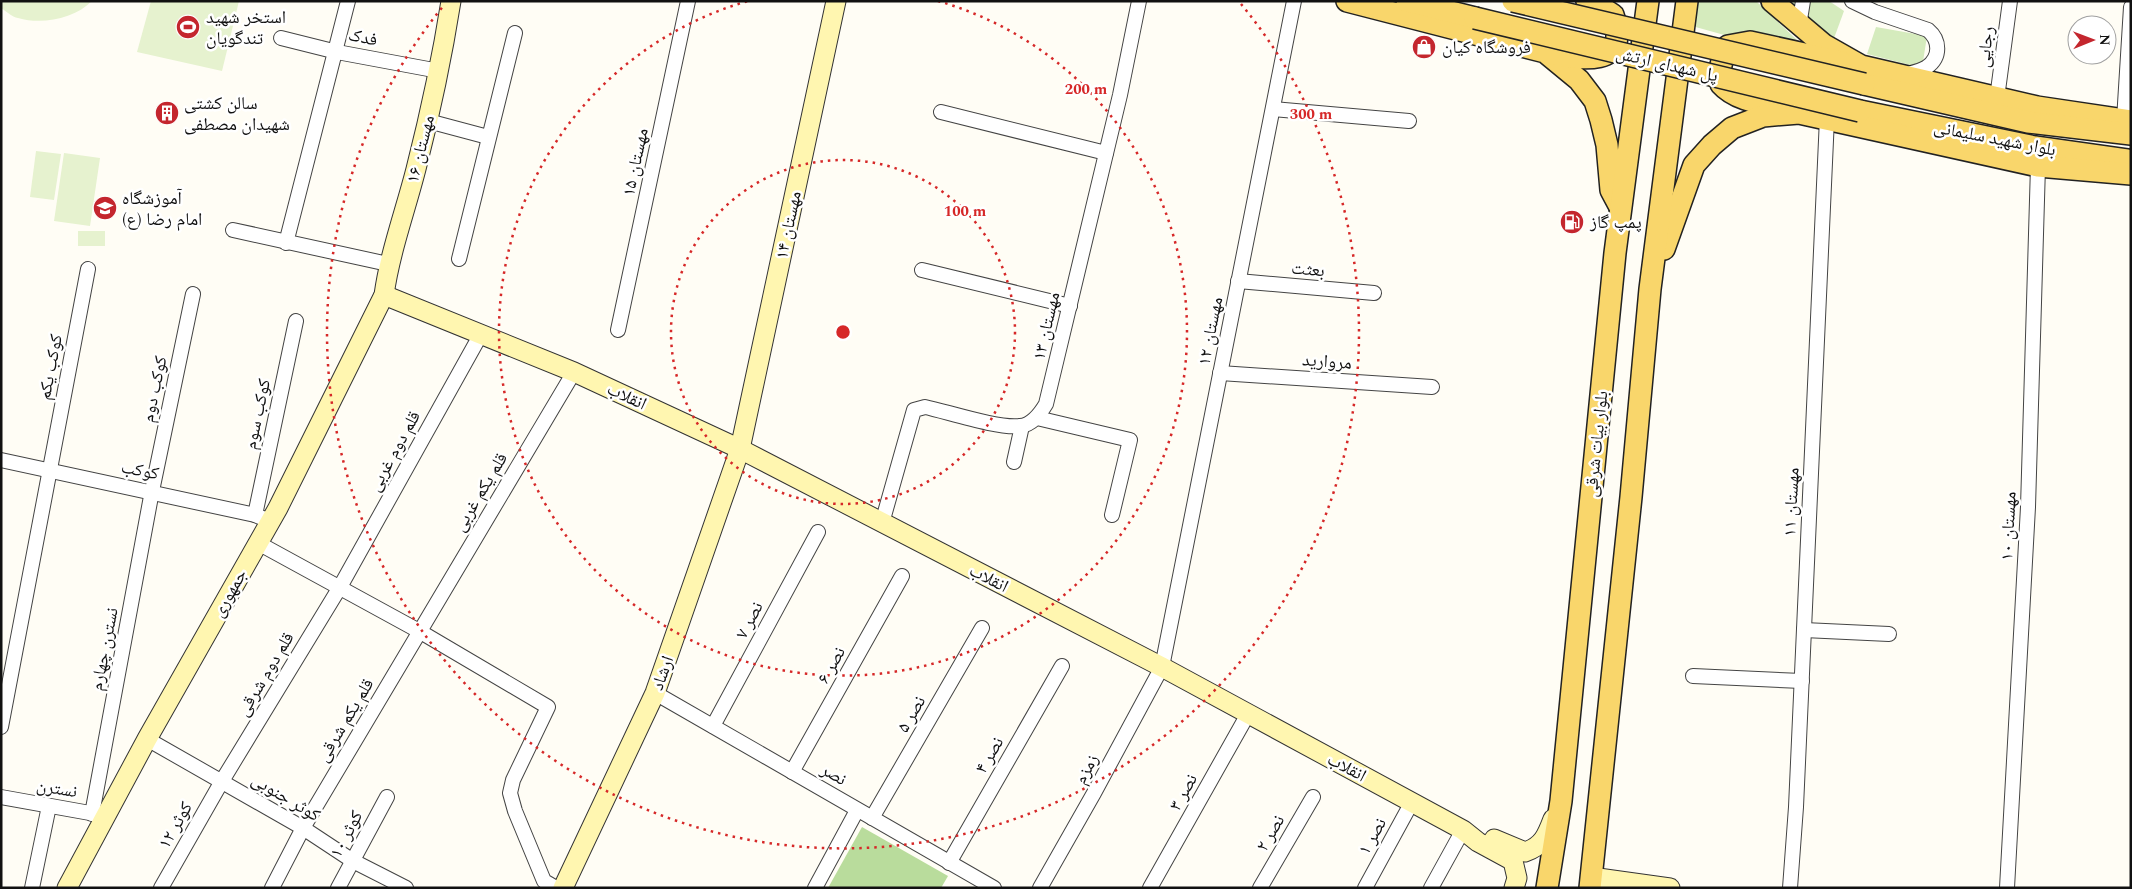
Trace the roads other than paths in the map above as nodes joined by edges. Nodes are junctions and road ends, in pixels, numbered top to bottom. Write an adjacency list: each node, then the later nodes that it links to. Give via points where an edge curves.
1 (348, 1): 21 (street)
2 (451, 1): 23 (street, مهستان ۱۶)
3 (688, 1): 54 (street, مهستان ۱۵)
4 (836, 1): 61 (street, مهستان ۱۴)
5 (1139, 1): 36 (street, مهستان ۱۳)
6 (1294, 1): 27 (street, مهستان ۱۲)
7 (1347, 1): 22 (main road)
8 (1407, 1): 28 (main road, پل شهدای ارتش, bridge)
9 (1513, 1): 24 (main road, پل شهدای ارتش, bridge)
10 (1587, 1): 22 (main road, via 1613,15 1615,43 1609,52 1588,59)
11 (1648, 1): 40 (main road, بلوار بیات شرقی)
12 (1687, 1): 48 (main road)
13 (1772, 1): 18 (main road)
14 (1803, 1): 18 (street)
15 (1852, 1): 25 (street, via 1928,30 1935,36 1937,50 1932,63)
16 (2010, 1): 26 (street, رجایی)
17 (2131, 7): 34 (street)
18 (1799, 26): 24 (main road)
19 (515, 32): 35 (street)
20 (280, 38): 21 (street, فدک)
21 (336, 52): 23 (street, فدک); 42 (street)
22 (1545, 52): 40 (main road, via 1579,80 1595,102 1607,145 1611,190)
23 (439, 71): 32 (street, مهستان ۱۶)
24 (1863, 75): 25 (main road); 30 (main road, via 1750,42 1728,46 1719,71 1725,89 1741,97); 34 (main road, بلوار شهید سلیمانی, via 2028,122)
25 (1900, 76): 26 (main road)
26 (1997, 98): 34 (main road)
27 (1273, 108): 33 (street); 47 (street, مهستان ۱۲)
28 (1860, 111): 37 (main road, بلوار شهید سلیمانی, via 2035,147)
29 (941, 112): 36 (street)
30 (1799, 113): 31 (main road); 48 (main road, via 1763,116 1732,128 1694,165)
31 (1826, 118): 38 (main road); 74 (street, مهستان ۱۱)
32 (428, 121): 35 (street); 44 (street, مهستان ۱۶)
33 (1409, 121)
34 (2129, 125)
35 (488, 138): 43 (street)
36 (1106, 152): 52 (street, مهستان ۱۳)
37 (2131, 161)
38 (2038, 166): 39 (main road); 121 (street, مهستان ۱۰, via 2028,507)
39 (2131, 174)
40 (1620, 208): 91 (main road, بلوار بیات شرقی)
41 (233, 230): 42 (street)
42 (286, 243): 44 (street)
43 (459, 260)
44 (388, 264): 51 (street, مهستان ۱۶)
45 (88, 269): 64 (street, کوکب یکم)
46 (922, 270): 52 (street)
47 (1238, 281): 49 (street, بعثت); 57 (street, مهستان ۱۲)
48 (1650, 289): 101 (main road)
49 (1374, 293)
50 (193, 294): 65 (street, کوکب دوم)
51 (384, 295): 55 (street, انقلاب); 67 (street, جمهوری)
52 (1070, 306): 59 (street, مهستان ۱۳, via 1046,404)
53 (296, 321): 67 (street, کوکب سوم)
54 (618, 330)
55 (481, 334): 56 (street, انقلاب); 72 (street, قلم دوم غربی)
56 (574, 372): 61 (street, انقلاب); 75 (street, قلم یکم غربی)
57 (1220, 373): 58 (street, مروارید); 78 (street, مهستان ۱۲)
58 (1432, 388)
59 (1037, 418): 60 (street); 66 (street, via 1130,440)
60 (1022, 426): 63 (street); 68 (street, via 1001,425 925,407 914,410)
61 (740, 449): 68 (street, انقلاب); 81 (street, ارشاد)
62 (1, 460): 64 (street, کوکب)
63 (1014, 462)
64 (50, 472): 65 (street, کوکب); 84 (street, کوکب یکم)
65 (152, 491): 67 (street, کوکب); 95 (street, نسترن چهارم)
66 (1112, 516)
67 (263, 518): 70 (street, جمهوری)
68 (882, 523): 78 (street, انقلاب)
69 (818, 532): 83 (street, نصر ۷)
70 (258, 543): 72 (street); 85 (street, جمهوری)
71 (902, 576): 86 (street, نصر ۶)
72 (340, 587): 75 (street); 87 (street, قلم دوم شرقی)
73 (982, 628): 96 (street, نصر ۵)
74 (1804, 630): 76 (street); 80 (street, مهستان ۱۱)
75 (419, 631): 97 (street, قلم یکم شرقی); 108 (street, via 548,707 513,780 510,793 544,881)
76 (1889, 634)
77 (1062, 666): 100 (street, نصر ۴)
78 (1162, 667): 82 (street, انقلاب); 112 (street, زمزم)
79 (1693, 676): 80 (street)
80 (1802, 681): 120 (street, مهستان ۱۱)
81 (655, 693): 83 (street, نصر); 109 (street, ارشاد)
82 (1248, 714): 92 (street, انقلاب); 113 (street, نصر ۳)
83 (713, 726): 86 (street, نصر)
84 (1, 727)
85 (147, 740): 87 (street, کوثر جنوبی); 95 (street, جمهوری)
86 (792, 772): 96 (street, نصر)
87 (222, 781): 97 (street, کوثر جنوبی); 104 (street, کوثر ۱۲)
88 (1313, 796): 114 (street, نصر ۲)
89 (1, 797): 93 (street, نسترن)
90 (387, 797): 99 (street, کوثر ۱۰)
91 (1561, 801): 98 (street, انقلاب, via 1544,840 1535,849 1525,852 1471,828); 118 (main road, بلوار بیات شرقی)
92 (1412, 802): 98 (street, انقلاب); 115 (street, نصر ۱)
93 (49, 806): 95 (street, نسترن); 102 (street)
94 (856, 814): 110 (street)
95 (99, 815): 103 (street, جمهوری)
96 (872, 818): 100 (street, نصر)
97 (302, 828): 99 (street, کوثر جنوبی); 105 (street, قلم یکم شرقی)
98 (1463, 830): 116 (street); 117 (street, via 1513,861 1517,878)
99 (353, 861): 106 (street, کوثر ۱۰); 107 (street, کوثر جنوبی)
100 (949, 863): 111 (street, نصر)
101 (1590, 883): 119 (street)
102 (32, 888)
103 (67, 888)
104 (161, 888)
105 (272, 888)
106 (338, 888)
107 (406, 888)
108 (556, 888)
109 (563, 888)
110 (815, 888)
111 (994, 888)
112 (1040, 888)
113 (1150, 888)
114 (1260, 888)
115 (1365, 888)
116 (1431, 888)
117 (1514, 888)
118 (1547, 888)
119 (1670, 888)
120 (1790, 888)
121 (2007, 888)

